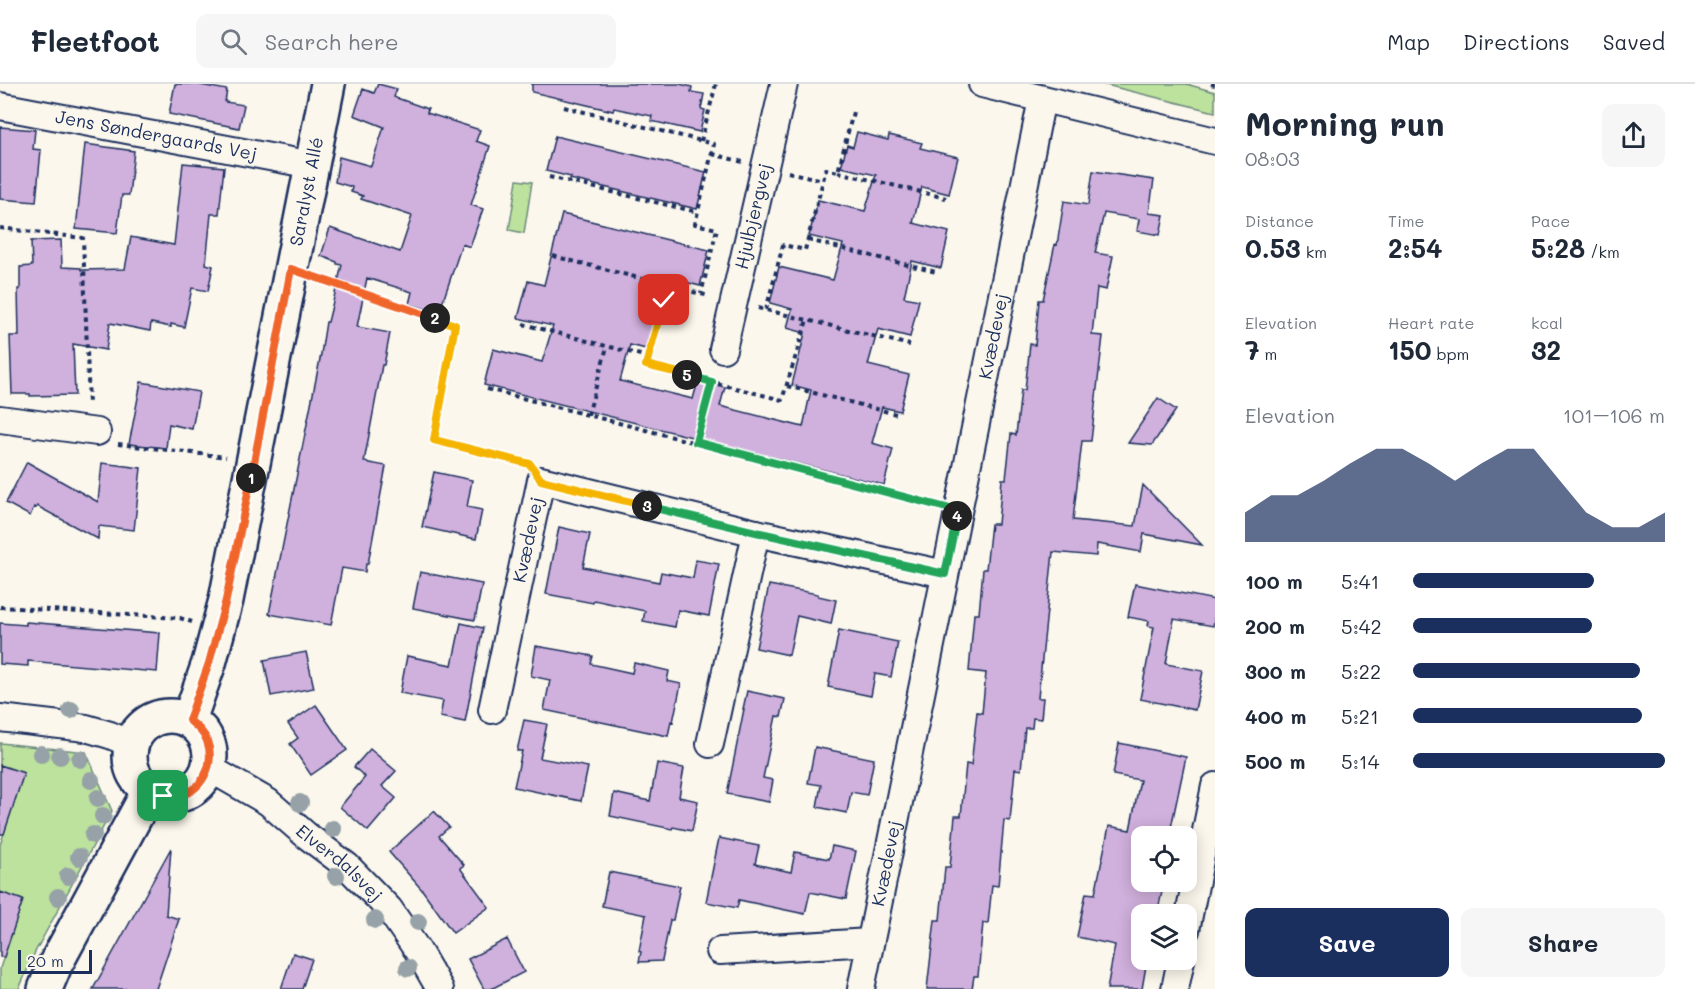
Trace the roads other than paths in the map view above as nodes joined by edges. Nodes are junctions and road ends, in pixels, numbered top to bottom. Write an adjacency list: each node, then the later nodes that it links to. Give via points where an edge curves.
1 (328, 84): 7 (street, Saralyst Allé)
2 (784, 84): 8 (street, Hjulbjergvej)
3 (982, 84): 4 (street)
4 (1042, 99): 6 (street); 12 (street, Kvædevej)
5 (0, 106): 7 (street, Jens Søndergaards Vej)
6 (1215, 141)
7 (312, 165): 15 (street, Saralyst Allé, via 226,600)
8 (723, 349)
9 (0, 419): 10 (street)
10 (93, 431)
11 (756, 532): 12 (street, Kvædevej); 13 (street, Kvædevej, via 541,480); 17 (street)
12 (945, 574): 22 (street, Kvædevej)
13 (492, 710)
14 (0, 718): 16 (street, via 86,728)
15 (189, 720): 16 (street, via 175,716 148,722); 18 (street, via 207,740)
16 (131, 744): 20 (street, via 130,766 140,785)
17 (710, 744)
18 (209, 768): 20 (street, via 191,791 178,796); 26 (street, Elverdalsvej, via 267,802 347,866 389,909)
19 (1215, 787): 21 (street)
20 (149, 792): 25 (street)
21 (1191, 904)
22 (870, 942): 23 (street); 27 (street, Kvædevej)
23 (720, 951)
24 (1179, 970): 28 (street)
25 (45, 989)
26 (440, 989)
27 (861, 989)
28 (1175, 989)

